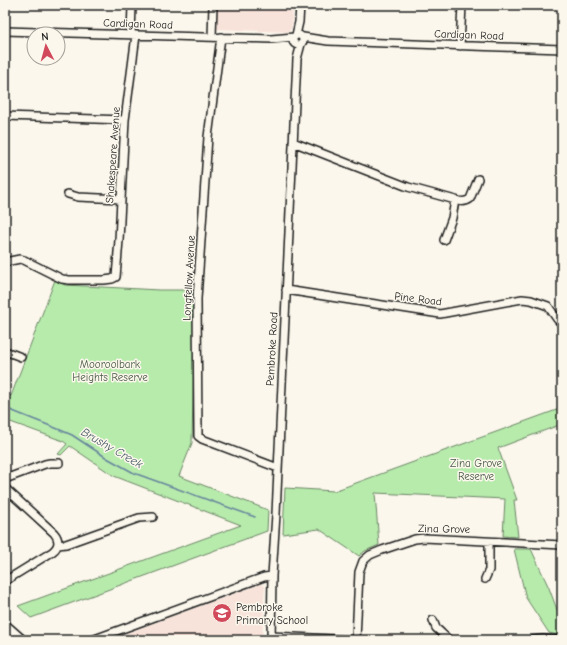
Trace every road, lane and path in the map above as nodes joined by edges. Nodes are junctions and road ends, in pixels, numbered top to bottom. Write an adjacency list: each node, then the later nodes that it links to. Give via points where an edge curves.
1 (132, 5): 6 (street, Shakespeare Avenue)
2 (213, 5): 7 (street)
3 (300, 5): 9 (street, Pembroke Road)
4 (462, 5): 10 (street)
5 (5, 31): 6 (street, Cardigan Road)
6 (134, 35): 7 (street, Cardigan Road); 13 (street, Shakespeare Avenue)
7 (212, 37): 8 (street, Cardigan Road)
8 (221, 37): 9 (street, Cardigan Road); 26 (street, Longfellow Avenue, via 208,137 198,299 198,436 202,440)
9 (298, 40): 10 (street, Cardigan Road); 14 (street, Pembroke Road)
10 (460, 46): 11 (street, Cardigan Road)
11 (562, 49)
12 (5, 116): 13 (street)
13 (126, 120): 17 (street, Shakespeare Avenue)
14 (294, 142): 18 (street, via 408,187); 21 (street, Pembroke Road)
15 (478, 180): 18 (street, via 470,199 464,202)
16 (68, 194): 17 (street, via 78,197)
17 (121, 199): 20 (street, Shakespeare Avenue, via 116,277 104,280 69,280 24,260)
18 (455, 200): 19 (street)
19 (444, 240)
20 (5, 262)
21 (286, 290): 22 (street, Pine Road, via 440,314 522,299 531,300 548,306); 26 (street, Pembroke Road)
22 (562, 324)
23 (5, 351): 24 (street)
24 (21, 357)
25 (59, 463): 27 (street, via 50,462)
26 (278, 468): 33 (street, Pembroke Road)
27 (5, 479)
28 (5, 488): 31 (street, via 54,533)
29 (153, 517): 31 (street, via 139,518)
30 (489, 542): 32 (street, Zina Grove); 34 (street, via 489,570); 41 (street, Zina Grove, via 424,538 370,555 361,565 359,572)
31 (58, 545): 35 (street, via 52,552)
32 (562, 545)
33 (272, 576): 38 (street, Pembroke Road); 40 (street)
34 (485, 579)
35 (5, 581)
36 (432, 620): 42 (street, via 436,628)
37 (6, 629): 39 (main road)
38 (271, 638): 41 (street)
39 (22, 640)
40 (92, 640)
41 (356, 640)
42 (450, 640)
43 (532, 640): 44 (street)
44 (557, 640)

